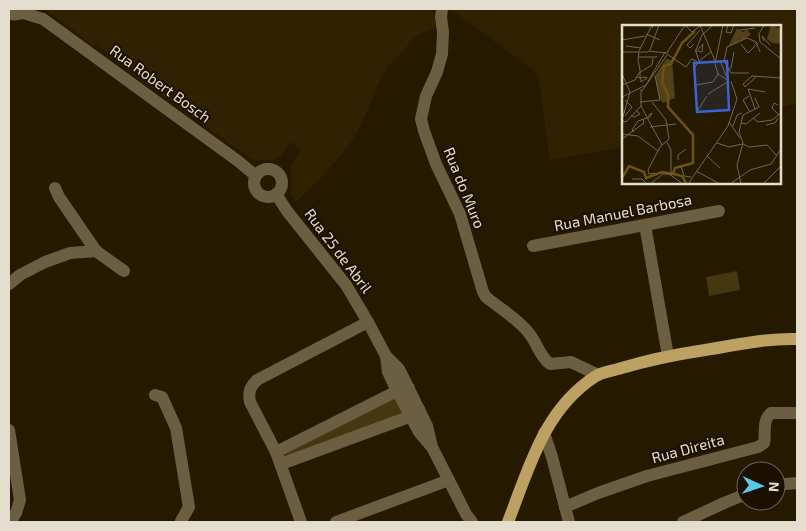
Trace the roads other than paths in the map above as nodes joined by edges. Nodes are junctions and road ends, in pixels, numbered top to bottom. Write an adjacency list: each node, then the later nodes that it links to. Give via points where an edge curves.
1 (442, 9): 17 (street, Rua do Muro, via 442,54 421,119 436,164 460,214 483,292 526,329 550,364 571,362)
2 (25, 11): 3 (street, Rua Robert Bosch, via 16,15); 4 (street, Rua Robert Bosch)
3 (9, 13)
4 (40, 14): 5 (street, Rua Robert Bosch)
5 (256, 176): 7 (street, Rua Robert Bosch, via 254,184 258,192 265,196); 7 (street, via 265,169 276,172 281,182)
6 (55, 188): 11 (street)
7 (276, 194): 14 (street, Rua 25 de Abril, via 346,285)
8 (719, 212): 9 (street, Rua Manuel Barbosa)
9 (644, 224): 10 (street, Rua Manuel Barbosa); 16 (street)
10 (533, 246)
11 (96, 251): 12 (street); 13 (street, via 70,253 45,262)
12 (124, 271)
13 (9, 284)
14 (368, 322): 18 (street, Rua 25 de Abril, via 386,356 388,372); 24 (street, via 251,385 250,402)
15 (797, 338): 16 (main road, via 771,339)
16 (668, 356): 17 (main road)
17 (598, 375): 23 (main road, via 563,405)
18 (403, 390): 20 (street, Rua 25 de Abril); 24 (street)
19 (155, 395): 31 (street, via 162,397 176,428 188,507)
20 (414, 412): 25 (street); 26 (street, Rua 25 de Abril, via 419,432 432,447)
21 (797, 413): 28 (street, Rua Direita, via 771,413 767,416 764,443 758,447 647,476)
22 (9, 430): 30 (street, via 20,500)
23 (544, 433): 28 (street); 34 (main road)
24 (276, 452): 25 (street)
25 (281, 464): 32 (street)
26 (449, 480): 29 (street, Rua 25 de Abril); 33 (street)
27 (736, 498): 36 (street)
28 (564, 507): 35 (street)
29 (468, 519)
30 (10, 522)
31 (179, 522)
32 (301, 522)
33 (336, 522)
34 (504, 522)
35 (569, 522)
36 (683, 522)

